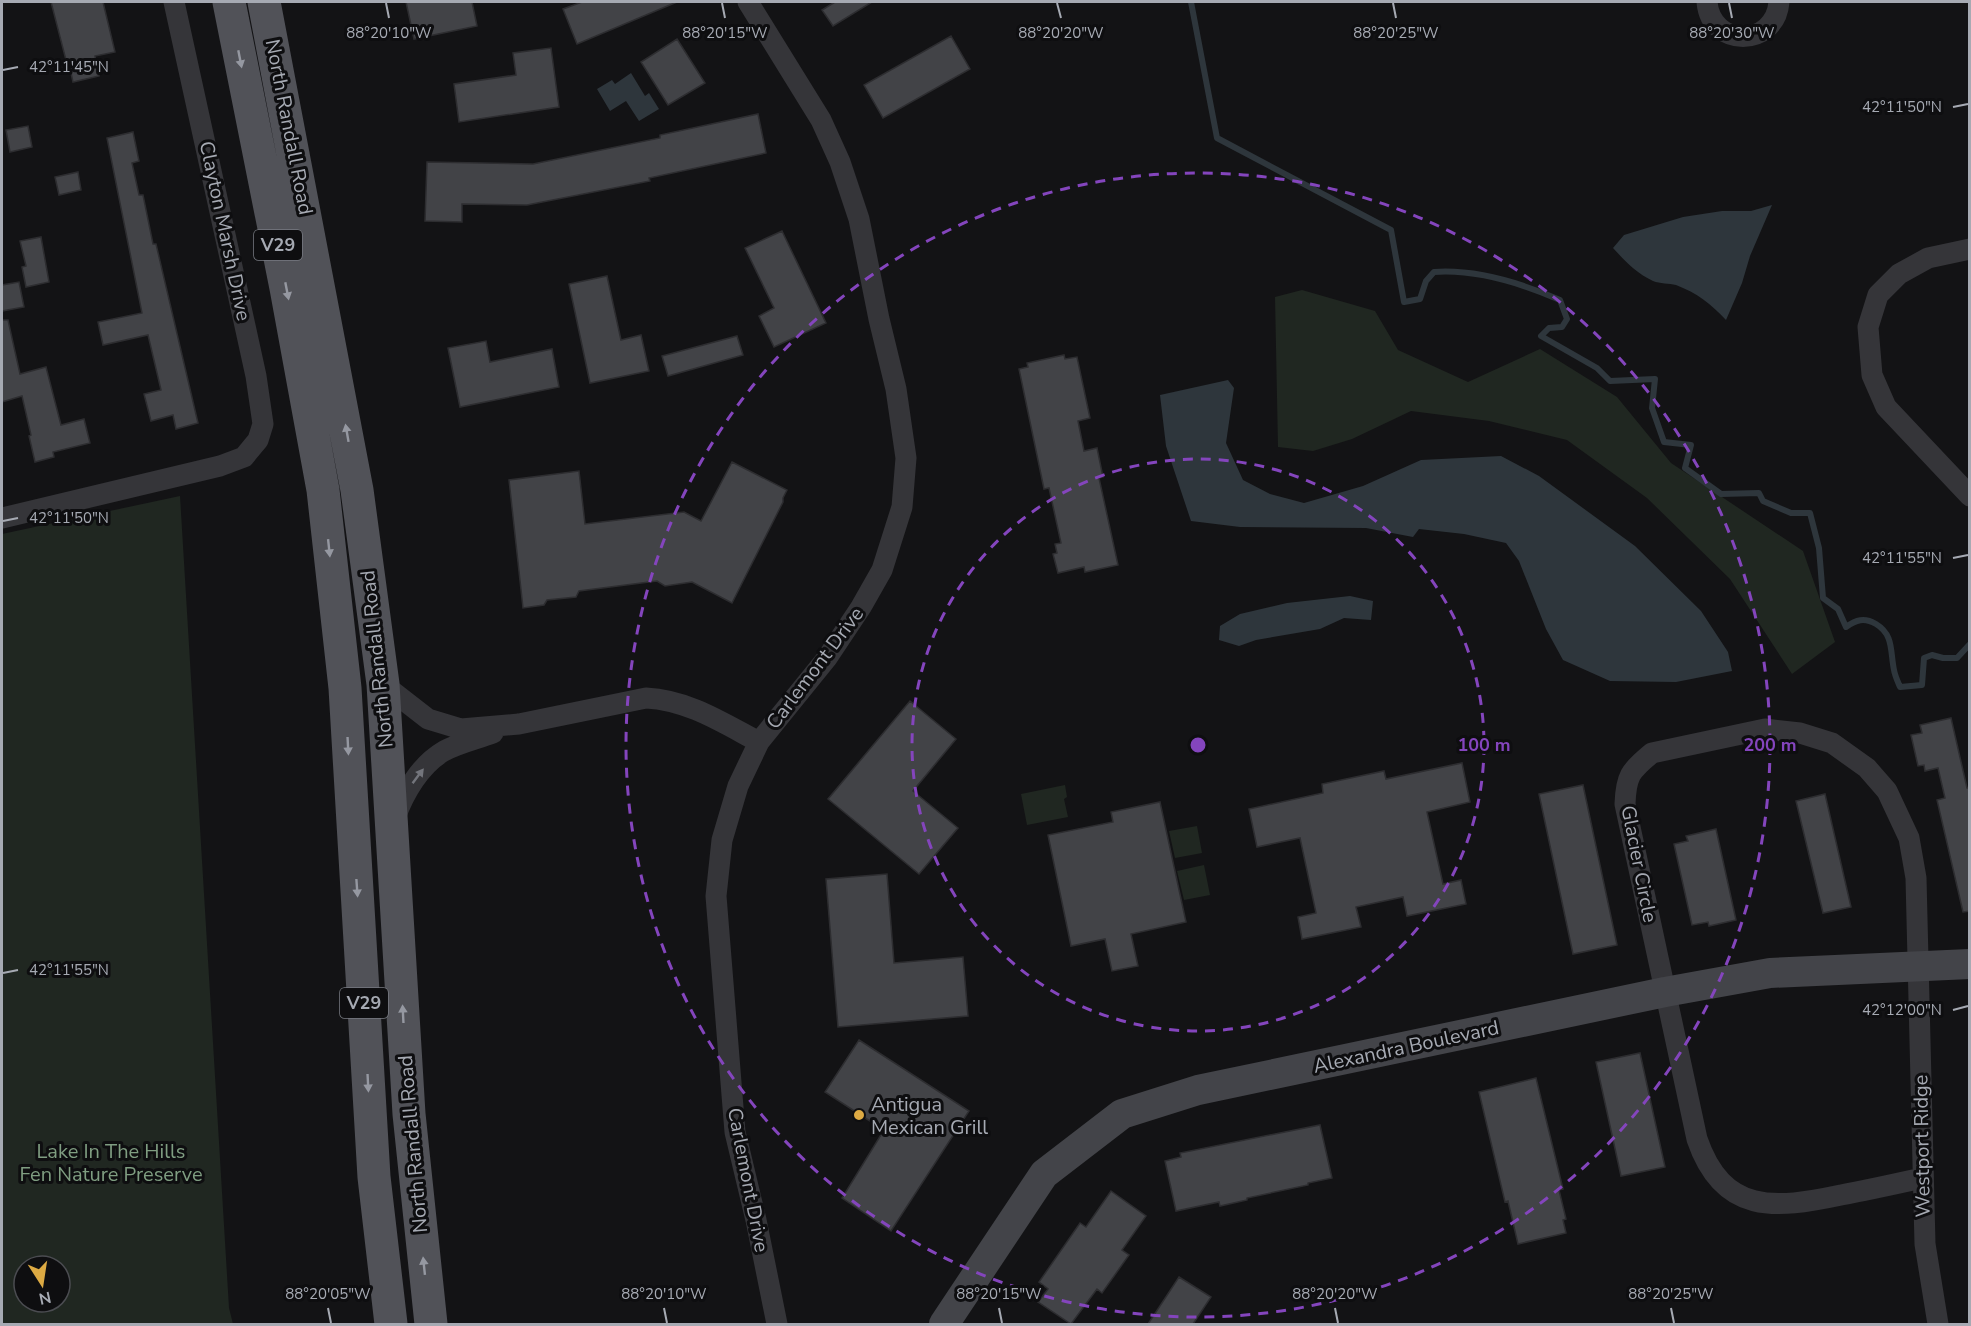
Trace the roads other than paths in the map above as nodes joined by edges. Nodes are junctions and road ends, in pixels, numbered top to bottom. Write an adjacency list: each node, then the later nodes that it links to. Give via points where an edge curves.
1 (174, 2): 9 (street, Clayton Marsh Drive, via 256,376 263,424 258,440 244,457 220,466)
2 (229, 2): 18 (main road, North Randall Road / V29, one-way to 18, via 323,490 345,688 374,1177)
3 (264, 2): 10 (main road, North Randall Road / V29, one-way to 3, via 357,490)
4 (748, 2): 12 (street, Carlemont Drive, via 821,120 840,162 859,219 896,389 906,458 902,507 882,570 827,658)
5 (1707, 2): 6 (street, via 1714,24 1739,37 1754,36 1766,29 1775,18)
6 (1779, 2)
7 (1970, 249): 8 (street, via 1928,258 1899,274 1878,295 1868,327 1872,375 1886,408)
8 (1970, 496)
9 (2, 518)
10 (383, 684): 11 (street, via 428,719 461,729); 13 (main road, North Randall Road / V29)
11 (519, 724): 12 (street, via 646,698 663,699 703,711); 13 (street, one-way to 11, via 399,806 422,769 444,752)
12 (759, 742): 20 (street, Carlemont Drive, via 738,786 722,840 716,896 735,1132)
13 (392, 828): 19 (main road, North Randall Road / V29, one-way to 13, via 409,1114)
14 (1970, 964): 15 (street, Alexandra Boulevard)
15 (1919, 966): 16 (street, Alexandra Boulevard, via 1770,973); 16 (street, Glacier Circle, via 1916,878 1909,838 1887,790 1867,768 1832,743 1800,733 1765,729 1652,753 1626,782 1625,804); 17 (street, Westport Ridge)
16 (1665, 992): 17 (street, Glacier Circle, via 1697,1139 1718,1179 1737,1194 1765,1205 1798,1204); 21 (street, Alexandra Boulevard, via 1198,1090 1122,1114 1044,1174)
17 (1922, 1178): 22 (street, Westport Ridge, via 1925,1244)
18 (392, 1324)
19 (431, 1324)
20 (777, 1324)
21 (944, 1324)
22 (1938, 1324)

